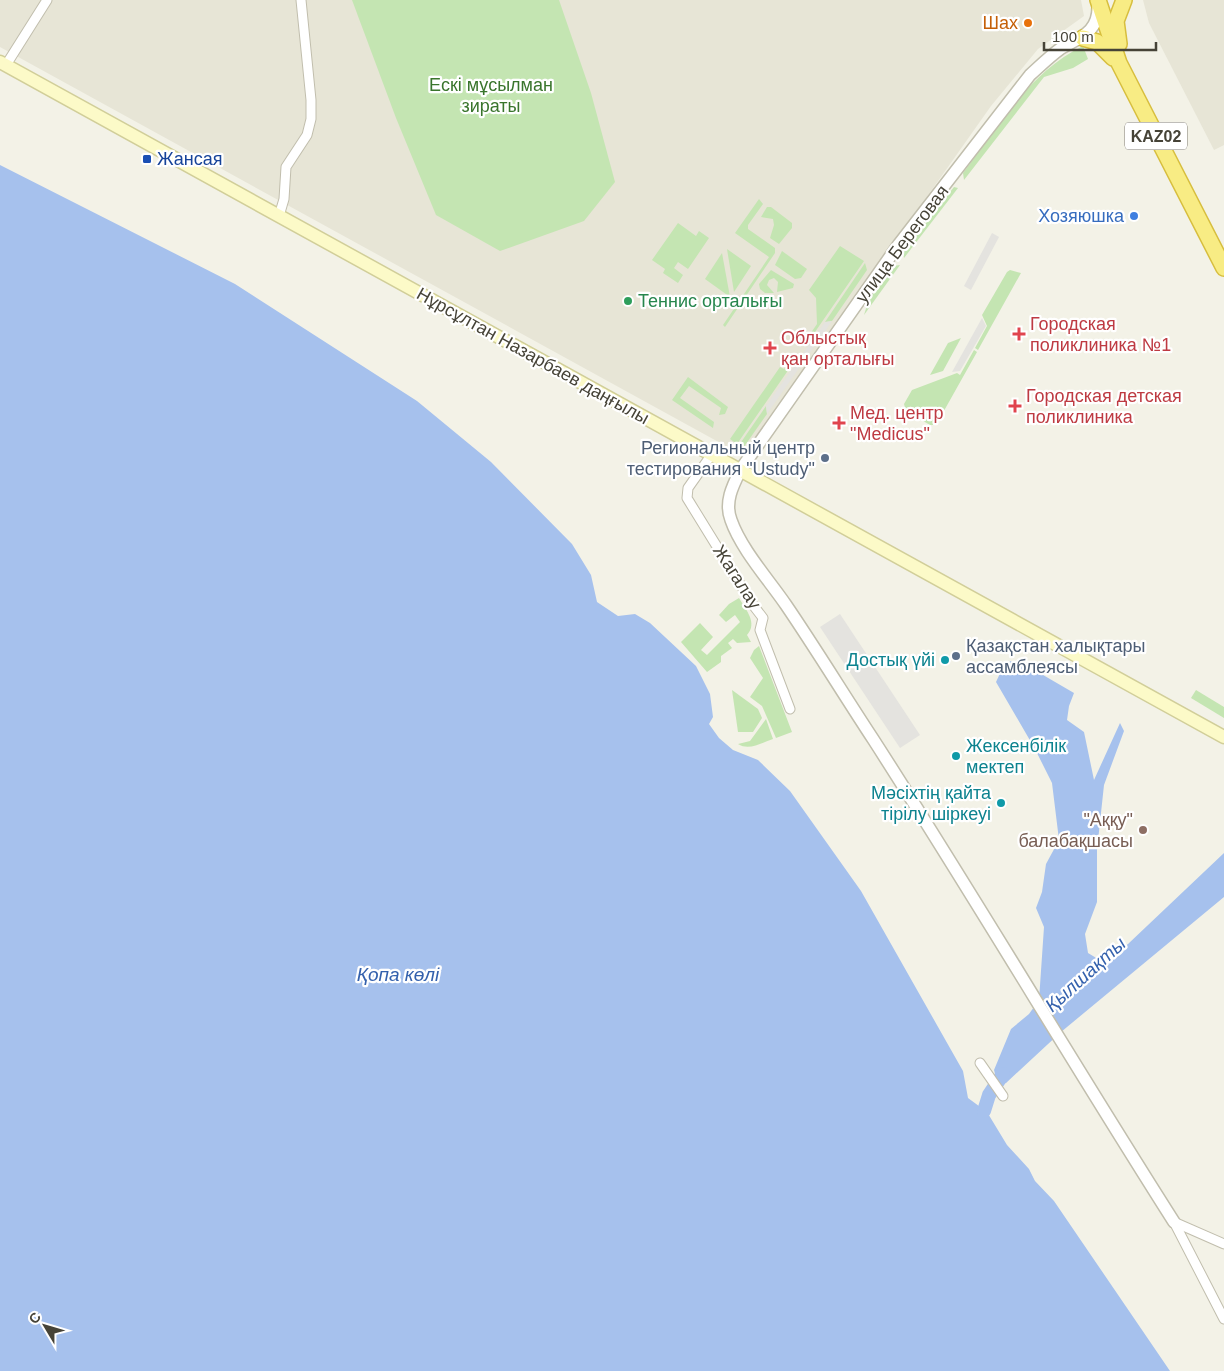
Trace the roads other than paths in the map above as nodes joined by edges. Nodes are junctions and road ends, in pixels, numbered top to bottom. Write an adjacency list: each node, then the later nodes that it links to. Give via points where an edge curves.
1 (47, 0): 6 (street)
2 (301, 0): 8 (street, via 312,100 311,119 307,135 286,167 284,199)
3 (1124, 0): 7 (highway, via 1116,28)
4 (1098, 1): 5 (street, via 1096,22); 7 (highway, KАZ02)
5 (1083, 38): 7 (highway, via 1101,44); 11 (street, улица Береговая, via 1042,64 1012,97 899,244)
6 (3, 63): 8 (main road, Нұрсұлтан Назарбаев даңғылы)
7 (1126, 78): 9 (highway, KАZ02)
8 (279, 216): 10 (main road, Нұрсұлтан Назарбаев даңғылы)
9 (1224, 268)
10 (712, 454): 11 (main road, Нұрсұлтан Назарбаев даңғылы); 12 (street, Жагалау, via 688,488 687,498 763,618 760,630)
11 (741, 470): 13 (main road, Нұрсұлтан Назарбаев даңғылы); 16 (street, улица Береговая, via 732,486 729,502 730,517 736,531 911,798 1073,1064)
12 (790, 709)
13 (1224, 737)
14 (980, 1063): 15 (street)
15 (1003, 1096)
16 (1174, 1222): 17 (street); 18 (street)
17 (1224, 1244)
18 (1224, 1319)

